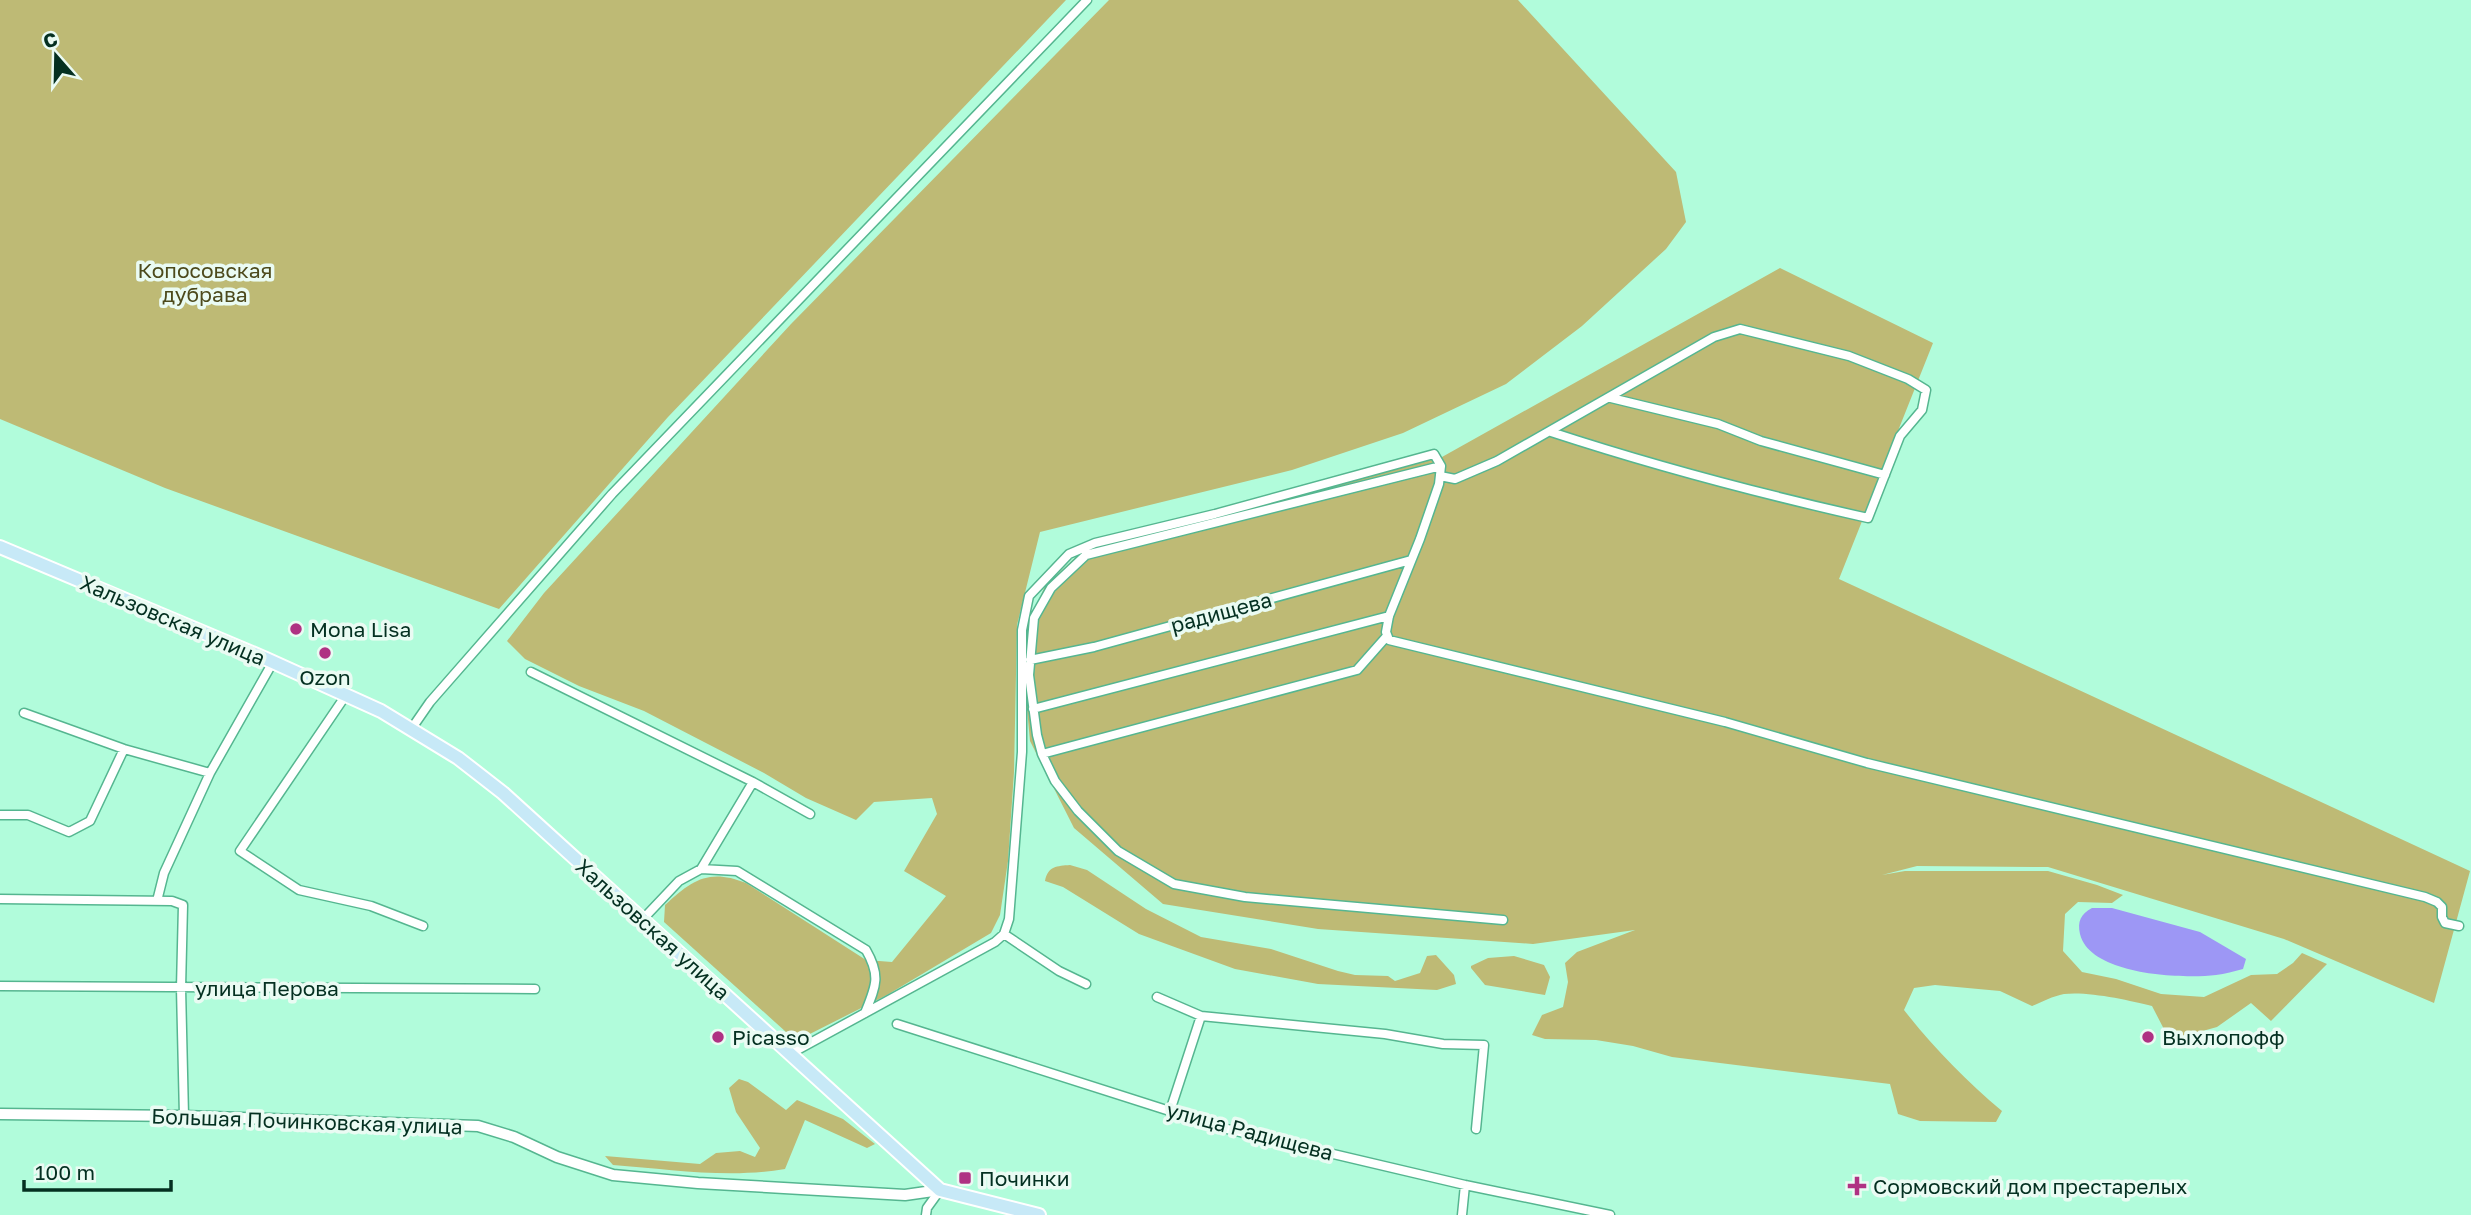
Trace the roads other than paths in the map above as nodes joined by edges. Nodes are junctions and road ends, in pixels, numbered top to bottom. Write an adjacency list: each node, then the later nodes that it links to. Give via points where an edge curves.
1 (1087, 0): 17 (street, via 612,494 430,702)
2 (1611, 398): 3 (street); 5 (street, via 1718,424 1761,441); 5 (street, via 1714,337 1740,329 1849,356 1926,390 1922,410 1900,436)
3 (1551, 432): 5 (street, via 1868,519); 6 (street, via 1455,479)
4 (1441, 466): 6 (street); 11 (street, via 1086,555 1051,588 1034,618); 31 (street, via 1434,454 1095,543 1069,554 1029,596 1023,630 1022,752)
5 (1885, 475)
6 (1440, 476): 8 (street)
7 (0, 547): 12 (main road, Хальзовская улица)
8 (1412, 559): 9 (street); 11 (street, радищева, via 1094,647)
9 (1389, 616): 10 (street); 15 (street)
10 (1387, 636): 19 (street, via 1357,670); 30 (street, via 1867,763 2425,897 2442,907 2445,923)
11 (1030, 660): 15 (street)
12 (273, 662): 14 (main road, Хальзовская улица); 20 (street)
13 (531, 672): 21 (street)
14 (346, 695): 17 (main road, Хальзовская улица); 29 (street, via 240,852 299,890 371,906)
15 (1033, 709): 19 (street)
16 (24, 713): 18 (street)
17 (412, 729): 27 (main road, Хальзовская улица, via 503,793)
18 (124, 749): 20 (street); 23 (street, via 90,821 69,832 28,815)
19 (1042, 754): 28 (street, via 1078,811 1118,851 1174,884 1245,898)
20 (210, 774): 26 (street, via 164,873)
21 (752, 782): 22 (street); 24 (street)
22 (810, 814)
23 (0, 815)
24 (701, 869): 27 (street, via 680,881); 37 (street, via 737,871 866,950 876,966 876,978)
25 (0, 899): 26 (street)
26 (157, 901): 34 (street, via 184,905)
27 (643, 919): 40 (main road, Хальзовская улица)
28 (1503, 920)
29 (423, 926)
30 (2459, 926)
31 (1004, 934): 32 (street); 37 (street)
32 (1086, 984)
33 (0, 986): 34 (street, улица Перова)
34 (181, 988): 35 (street, улица Перова); 43 (street)
35 (535, 989)
36 (1157, 997): 38 (street)
37 (865, 1013): 40 (street)
38 (1201, 1016): 41 (street); 44 (street, via 1484,1045)
39 (897, 1024): 41 (street, улица Радищева)
40 (790, 1054): 46 (main road, Хальзовская улица)
41 (1170, 1111): 45 (street, улица Радищева, via 1223,1128)
42 (0, 1114): 43 (street, Большая Починковская улица)
43 (184, 1116): 46 (street, Большая Починковская улица, via 478,1126 613,1175 905,1195)
44 (1476, 1129)
45 (1465, 1185): 49 (street); 50 (street, улица Радищева)
46 (940, 1189): 47 (street); 48 (main road)
47 (926, 1215)
48 (1039, 1215)
49 (1462, 1215)
50 (1610, 1215)

